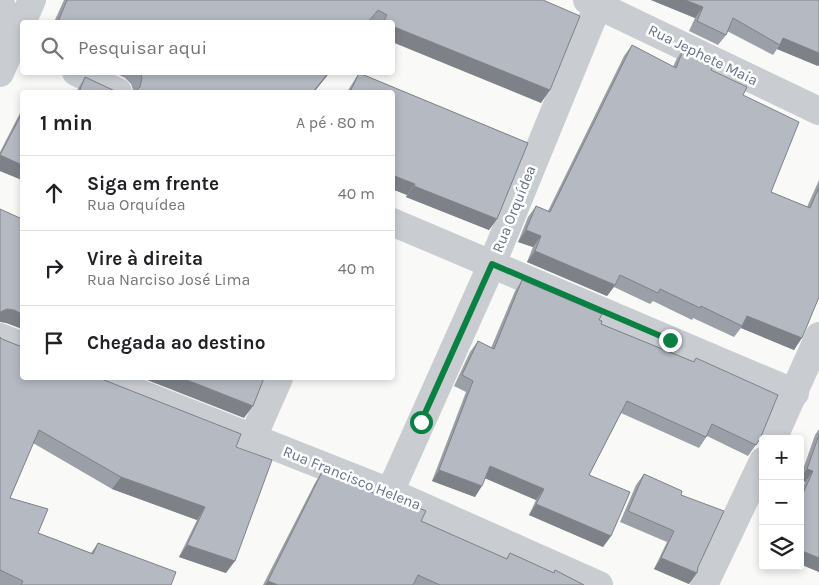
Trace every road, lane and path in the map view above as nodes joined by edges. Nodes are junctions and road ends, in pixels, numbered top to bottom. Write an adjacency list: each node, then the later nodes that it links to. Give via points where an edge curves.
1 (32, 0): 4 (street)
2 (0, 1): 5 (street)
3 (592, 3): 9 (street, Rua Jephete Maia); 11 (street, Rua Orquídea)
4 (26, 20)
5 (18, 44): 6 (street)
6 (0, 73)
7 (82, 75): 8 (street)
8 (114, 90)
9 (816, 102)
10 (395, 223): 11 (street)
11 (492, 264): 17 (street); 21 (street, Rua Orquídea)
12 (819, 336): 17 (street)
13 (0, 338): 14 (street)
14 (20, 345)
15 (107, 380): 19 (street, Rua Francisco Helena)
16 (278, 380): 19 (street)
17 (795, 393): 18 (street)
18 (775, 435)
19 (253, 437): 21 (street, Rua Francisco Helena)
20 (759, 469): 23 (street)
21 (390, 492): 22 (street, Rua Francisco Helena)
22 (599, 585)
23 (704, 585)

